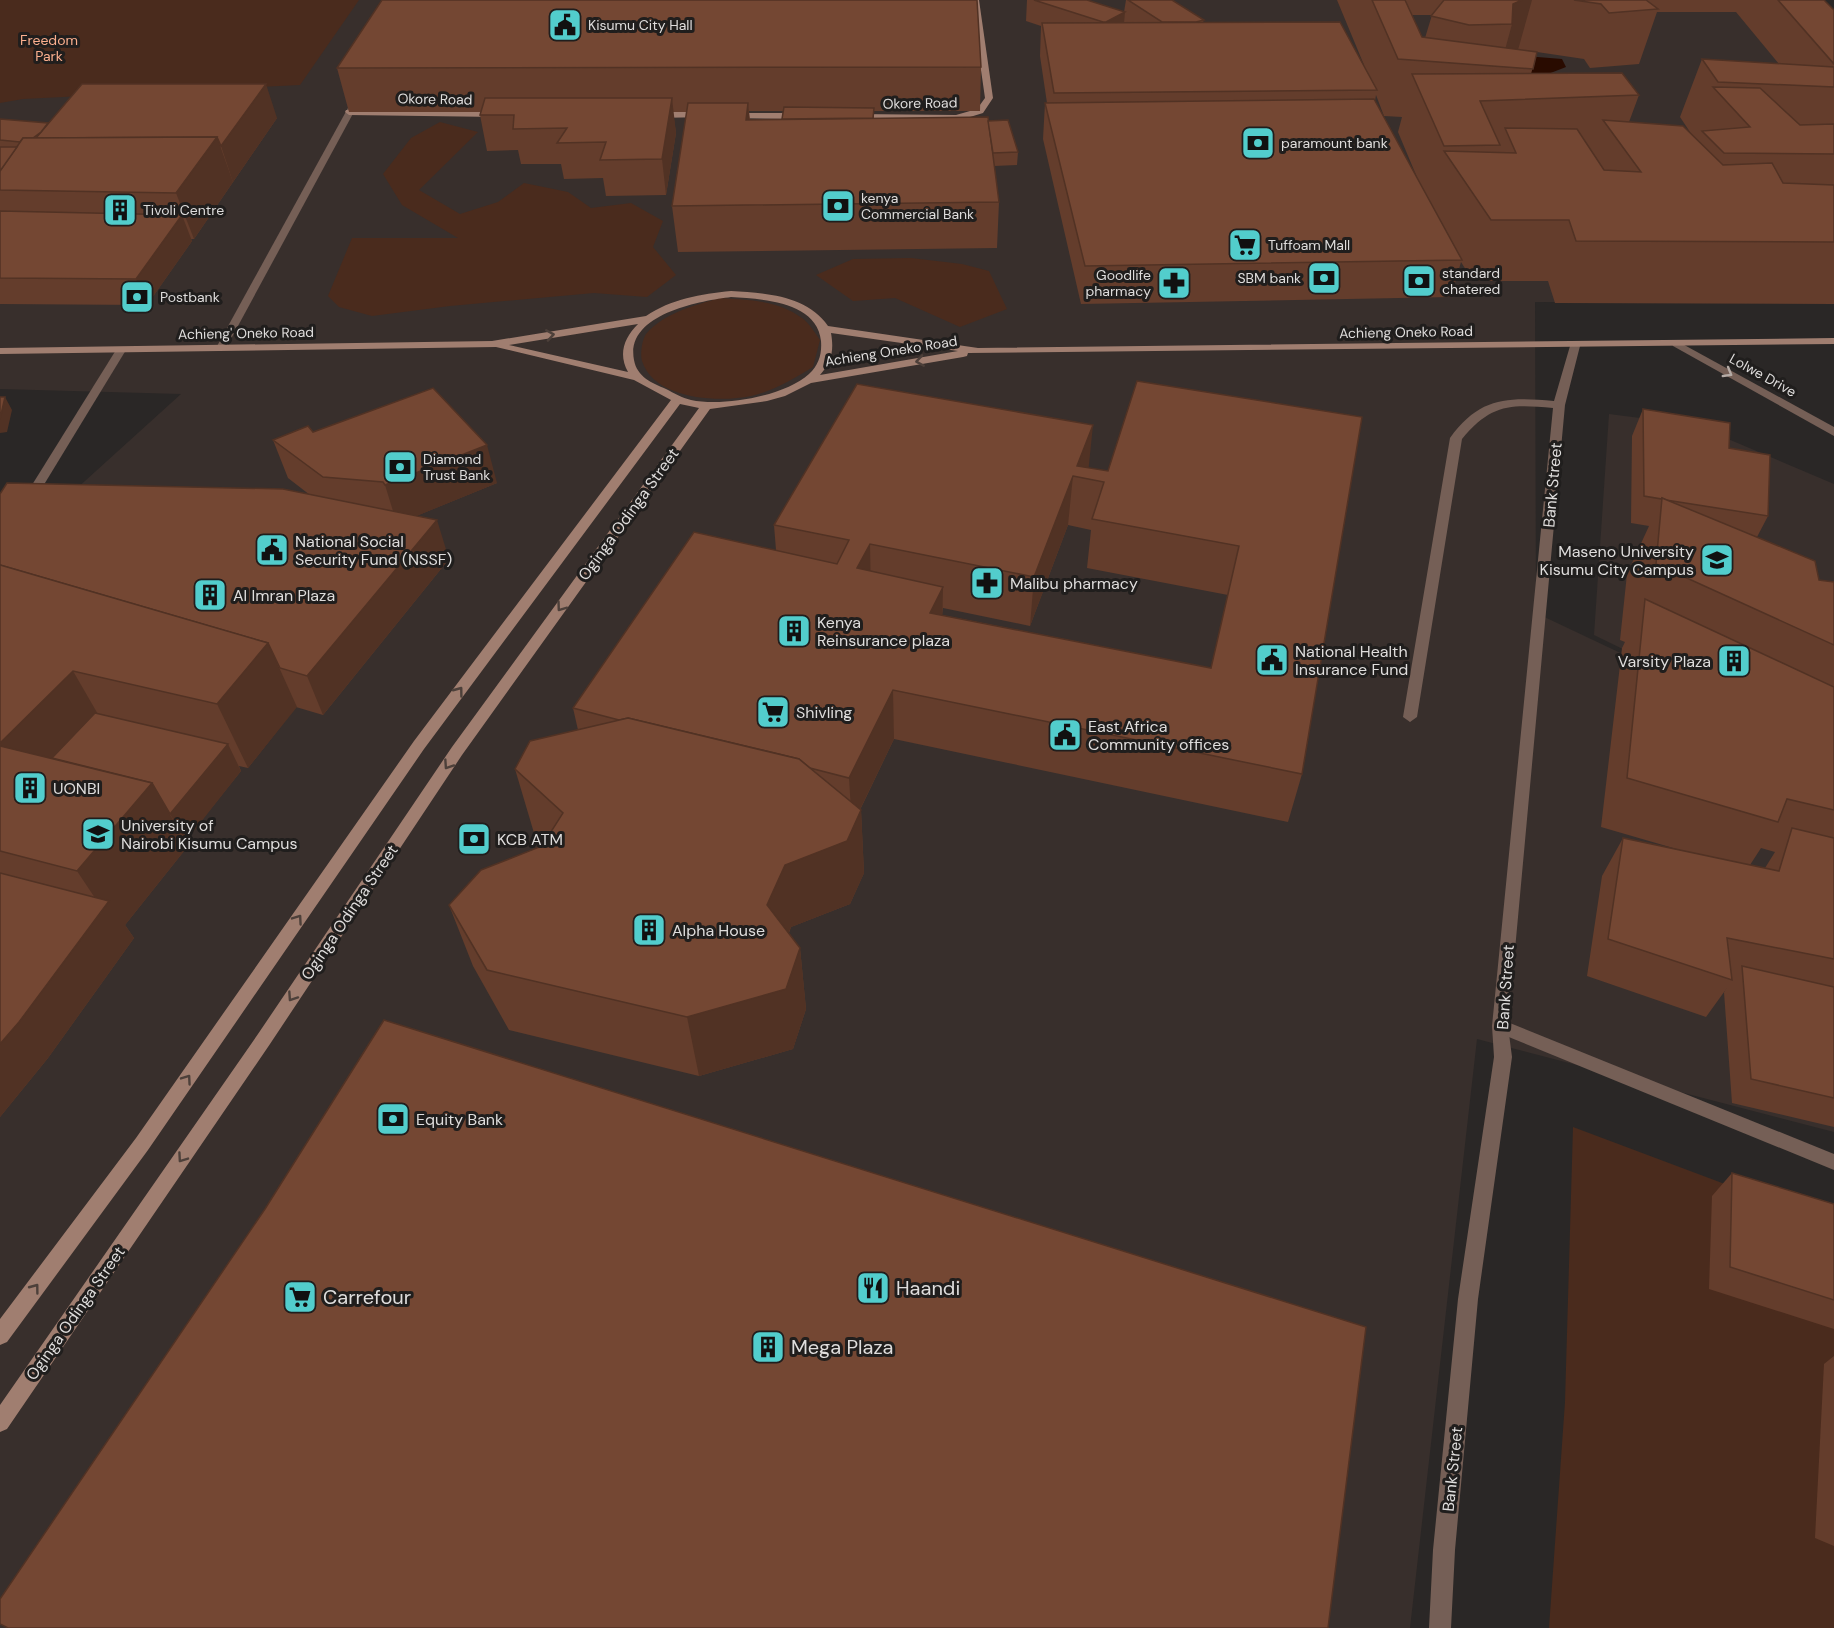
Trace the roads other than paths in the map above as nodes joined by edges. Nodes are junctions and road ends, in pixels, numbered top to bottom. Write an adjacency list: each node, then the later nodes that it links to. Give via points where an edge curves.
1 (975, 0): 7 (main road, Okore Road, via 989,98 980,111 957,118)
2 (362, 92): 3 (street)
3 (349, 112): 4 (main road, Okore Road); 14 (street)
4 (513, 114)
5 (645, 115): 6 (main road)
6 (813, 116)
7 (849, 117)
8 (648, 319): 9 (main road, via 671,306 700,297 731,294 790,302 812,314); 11 (main road, Achieng' Oneko Road, one-way to 8); 18 (main road, via 635,332 628,348 629,363)
9 (825, 329): 17 (main road, Achieng Oneko Road); 19 (main road, via 830,346 824,364)
10 (1834, 341): 12 (main road, Achieng Oneko Road)
11 (492, 344): 14 (main road, Achieng' Oneko Road); 18 (main road, Achieng' Oneko Road)
12 (1677, 344): 13 (main road, Achieng Oneko Road); 23 (street, Lolwe Drive, one-way to 23)
13 (1575, 346): 17 (main road, Achieng Oneko Road); 21 (street, Bank Street)
14 (221, 348): 15 (main road, Achieng' Oneko Road)
15 (121, 350): 16 (main road, Achieng' Oneko Road); 24 (street)
16 (0, 351)
17 (978, 351): 19 (main road, Achieng Oneko Road, one-way to 19)
18 (638, 378): 20 (main road)
19 (809, 380): 22 (main road, via 755,402)
20 (677, 399): 22 (main road); 28 (main road, Oginga Odinga Street, one-way to 20, via 142,1144 419,745)
21 (1559, 405): 25 (street, via 1493,405 1471,418 1456,438); 26 (street, Bank Street)
22 (706, 406): 29 (main road, Oginga Odinga Street, one-way to 29, via 457,751)
23 (1834, 432)
24 (18, 517)
25 (1410, 717)
26 (1500, 1026): 27 (street); 30 (street, Bank Street, via 1503,1057 1468,1299)
27 (1834, 1162)
28 (0, 1335)
29 (0, 1422)
30 (1440, 1628)

